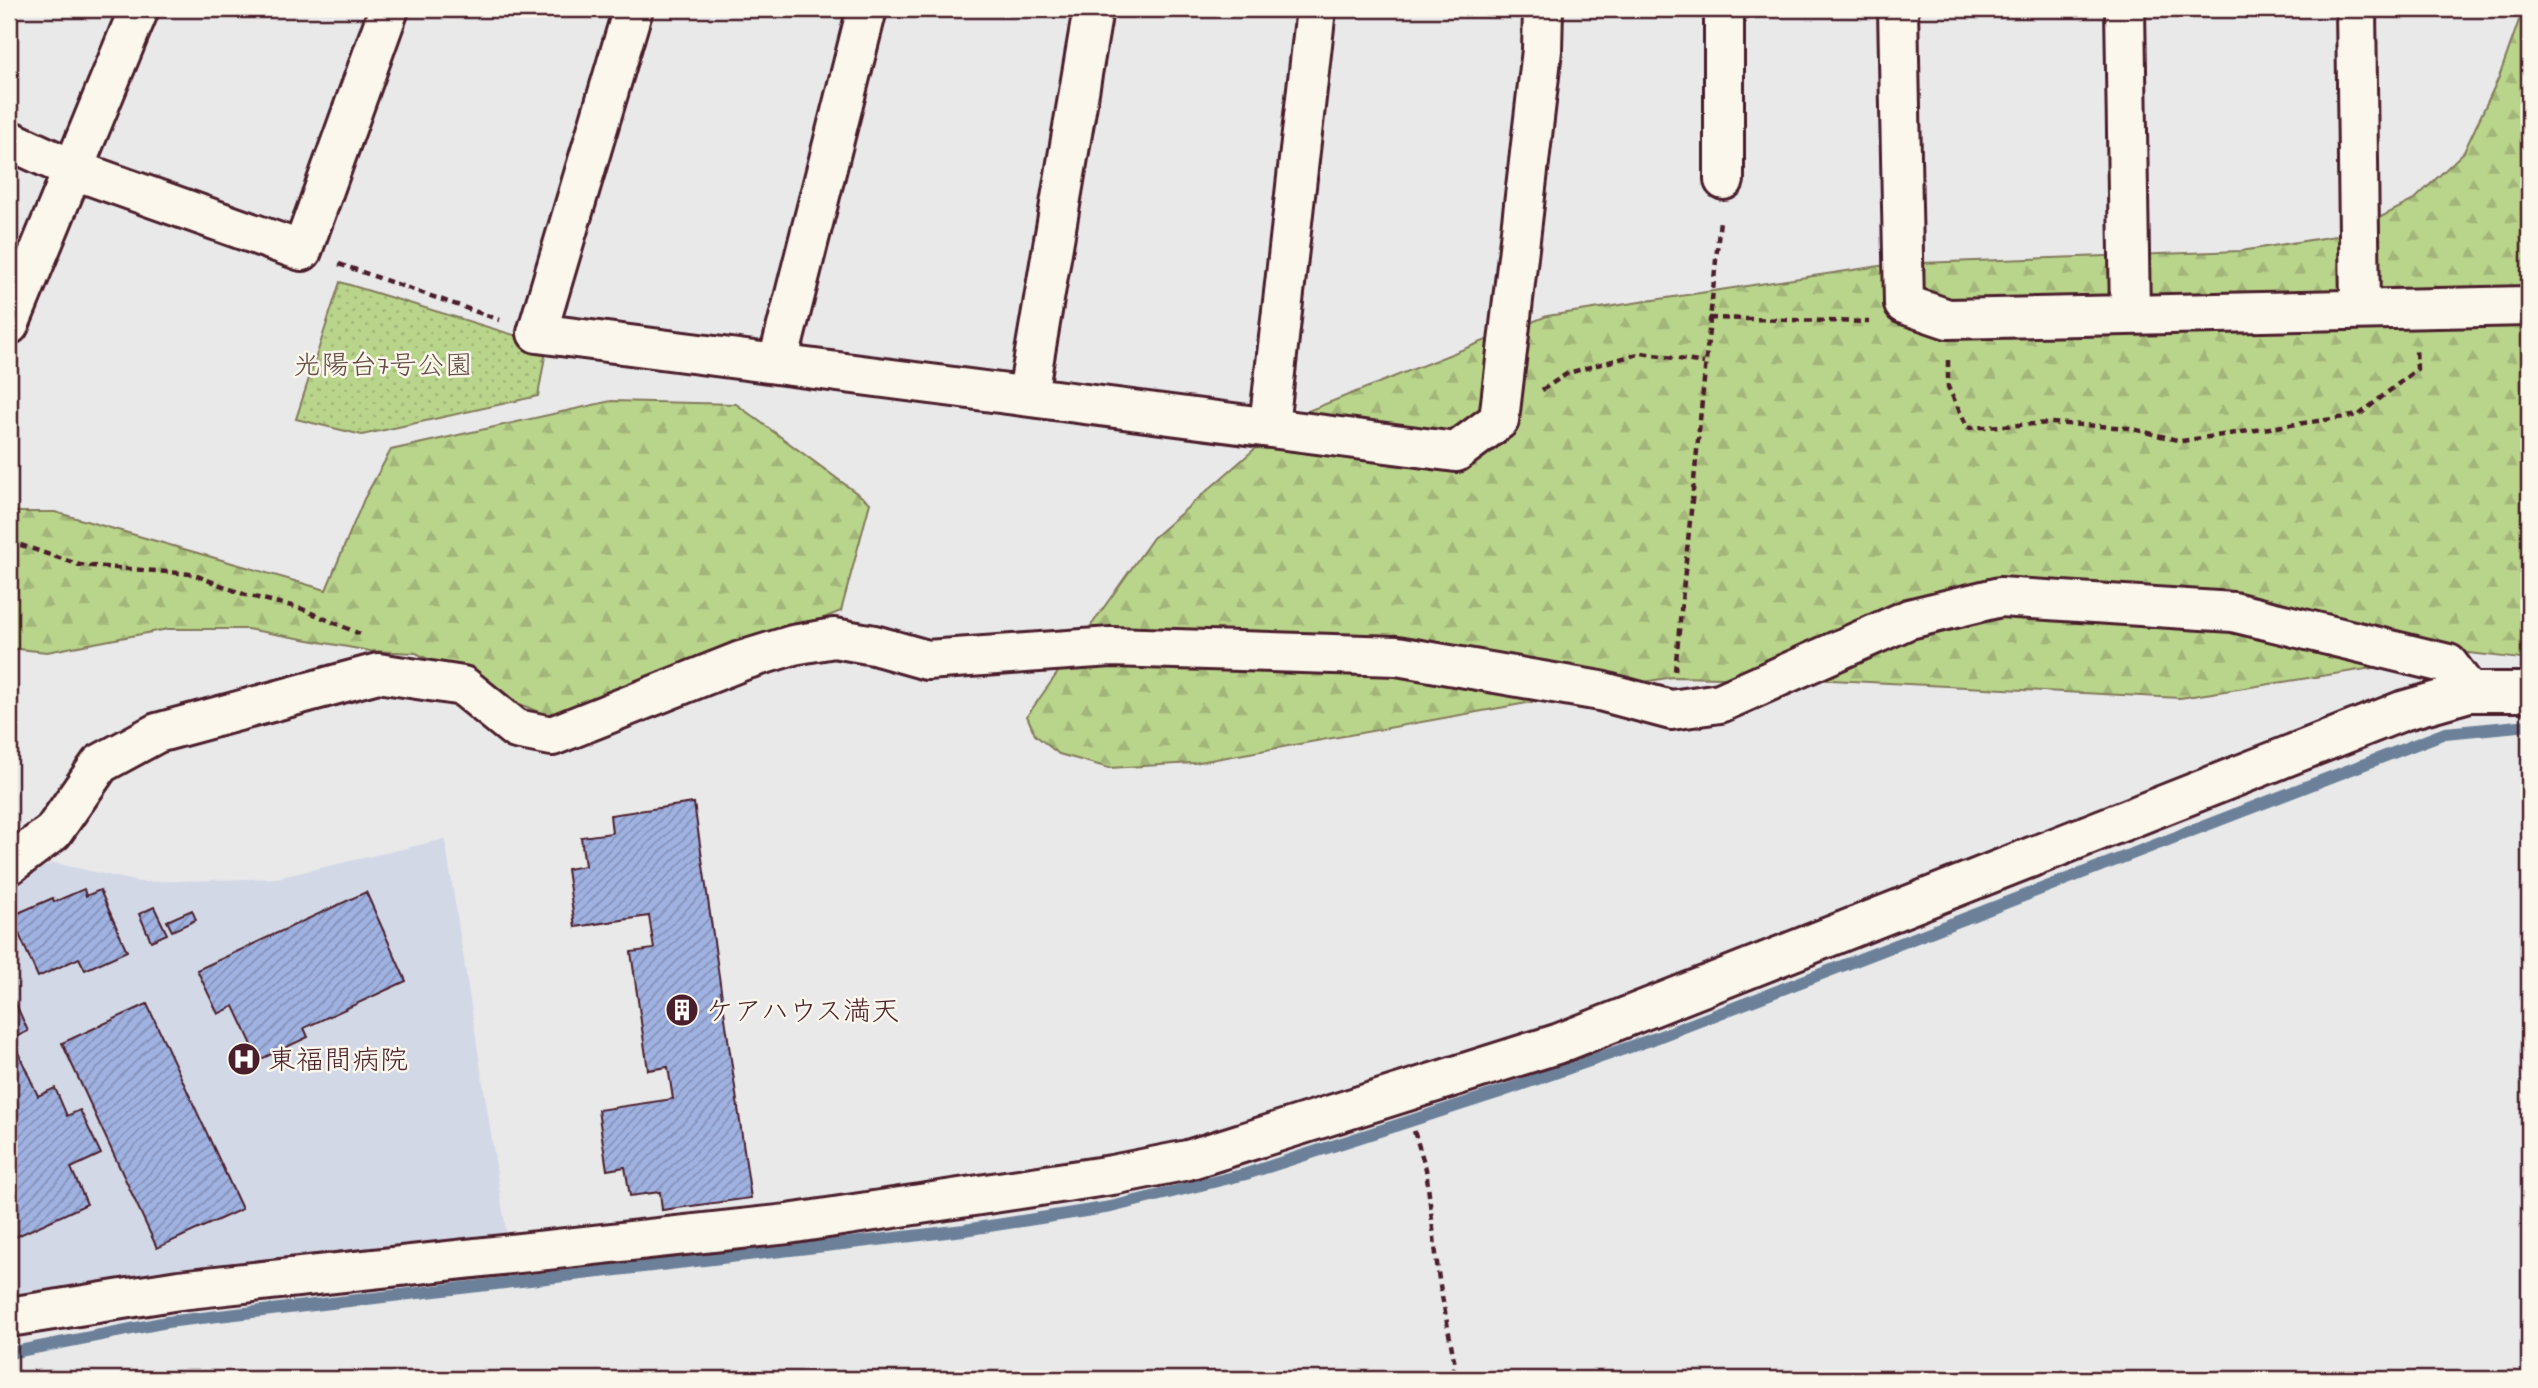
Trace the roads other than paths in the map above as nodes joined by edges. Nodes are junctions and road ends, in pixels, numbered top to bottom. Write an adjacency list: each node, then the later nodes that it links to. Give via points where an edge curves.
1 (139, 9): 13 (street)
2 (389, 9): 13 (street, via 302,251)
3 (634, 9): 19 (street, via 537,333)
4 (867, 9): 19 (street)
5 (1093, 9): 20 (street)
6 (1316, 9): 21 (street)
7 (1543, 9): 21 (street, via 1499,420 1456,452)
8 (1724, 9): 14 (street)
9 (1898, 9): 17 (street, via 1904,304 1948,319)
10 (2125, 9): 17 (street)
11 (2356, 9): 16 (street)
12 (9, 140): 13 (street)
13 (72, 169): 18 (street)
14 (1724, 180)
15 (2529, 306): 16 (street)
16 (2360, 309): 17 (street)
17 (2130, 314)
18 (9, 325)
19 (778, 362): 20 (street)
20 (1028, 394): 21 (street)
21 (1269, 426)
22 (2469, 692): 23 (street); 24 (street, via 2448,664 2232,612 2000,597 1909,619 1720,703 1671,710 1600,691 1397,656 1111,648 927,660 834,638 741,661 552,736 516,729 463,686 378,673 158,733 100,764 53,832); 25 (street, via 2402,711 1560,1042 1188,1160 788,1224 179,1290)
23 (2529, 692)
24 (9, 865)
25 (9, 1317)

